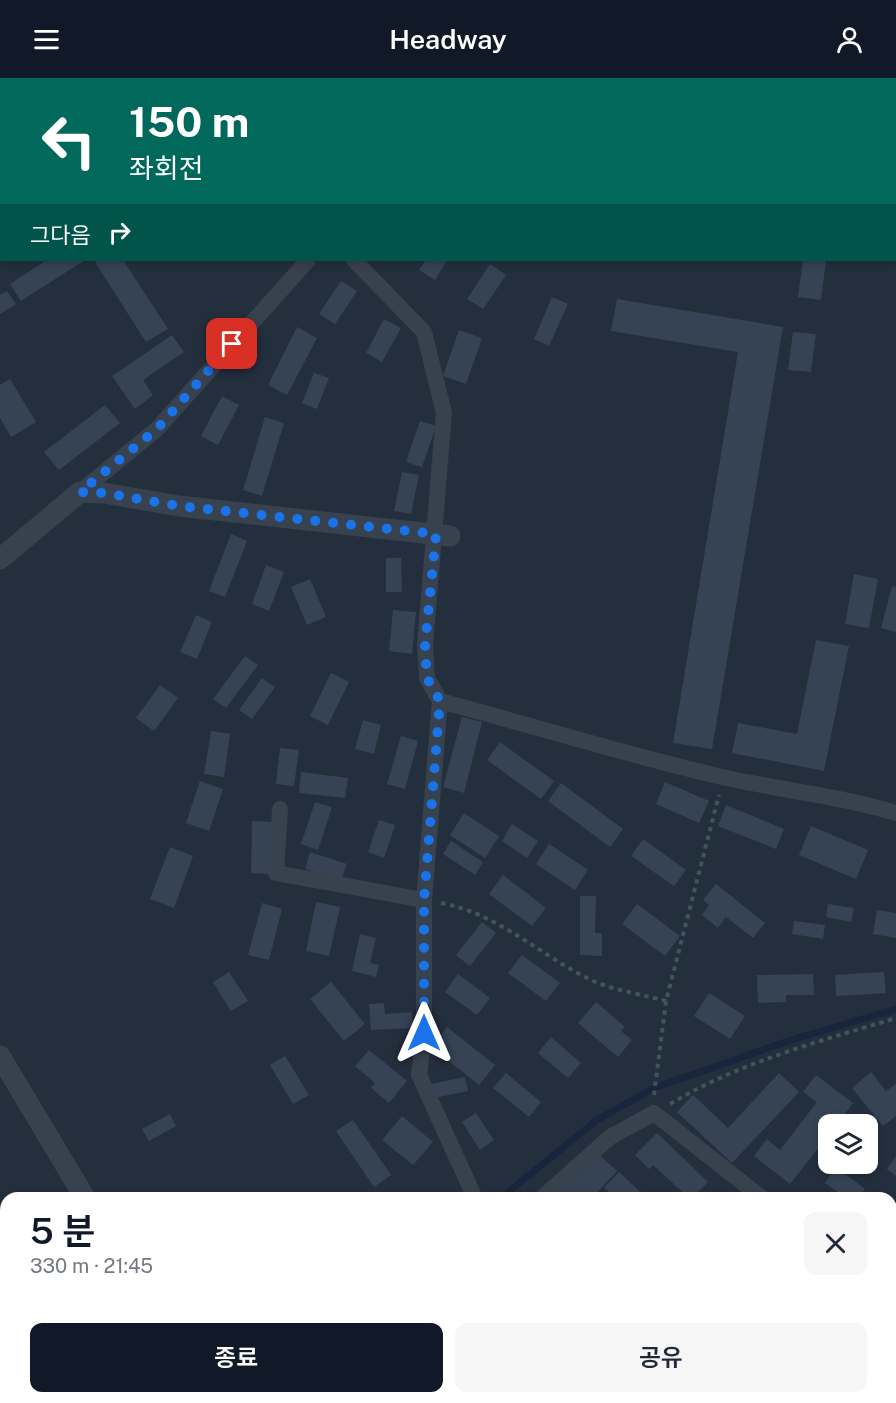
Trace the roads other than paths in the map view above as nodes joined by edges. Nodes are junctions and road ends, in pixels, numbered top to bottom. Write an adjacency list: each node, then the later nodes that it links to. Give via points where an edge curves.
1 (307, 261): 3 (street, via 157,429)
2 (355, 261): 4 (street, via 424,332 444,413)
3 (80, 492): 4 (street); 5 (street)
4 (443, 535): 6 (street, via 425,645 427,678)
5 (0, 559)
6 (440, 701): 8 (street, via 585,743 724,777 857,801); 9 (street)
7 (280, 808): 9 (street, via 276,873)
8 (896, 813)
9 (424, 900): 12 (street, via 424,1033 419,1075)
10 (0, 1056): 11 (street)
11 (81, 1192)
12 (472, 1192)
13 (549, 1192): 14 (street, via 610,1137 654,1113)
14 (754, 1192)

